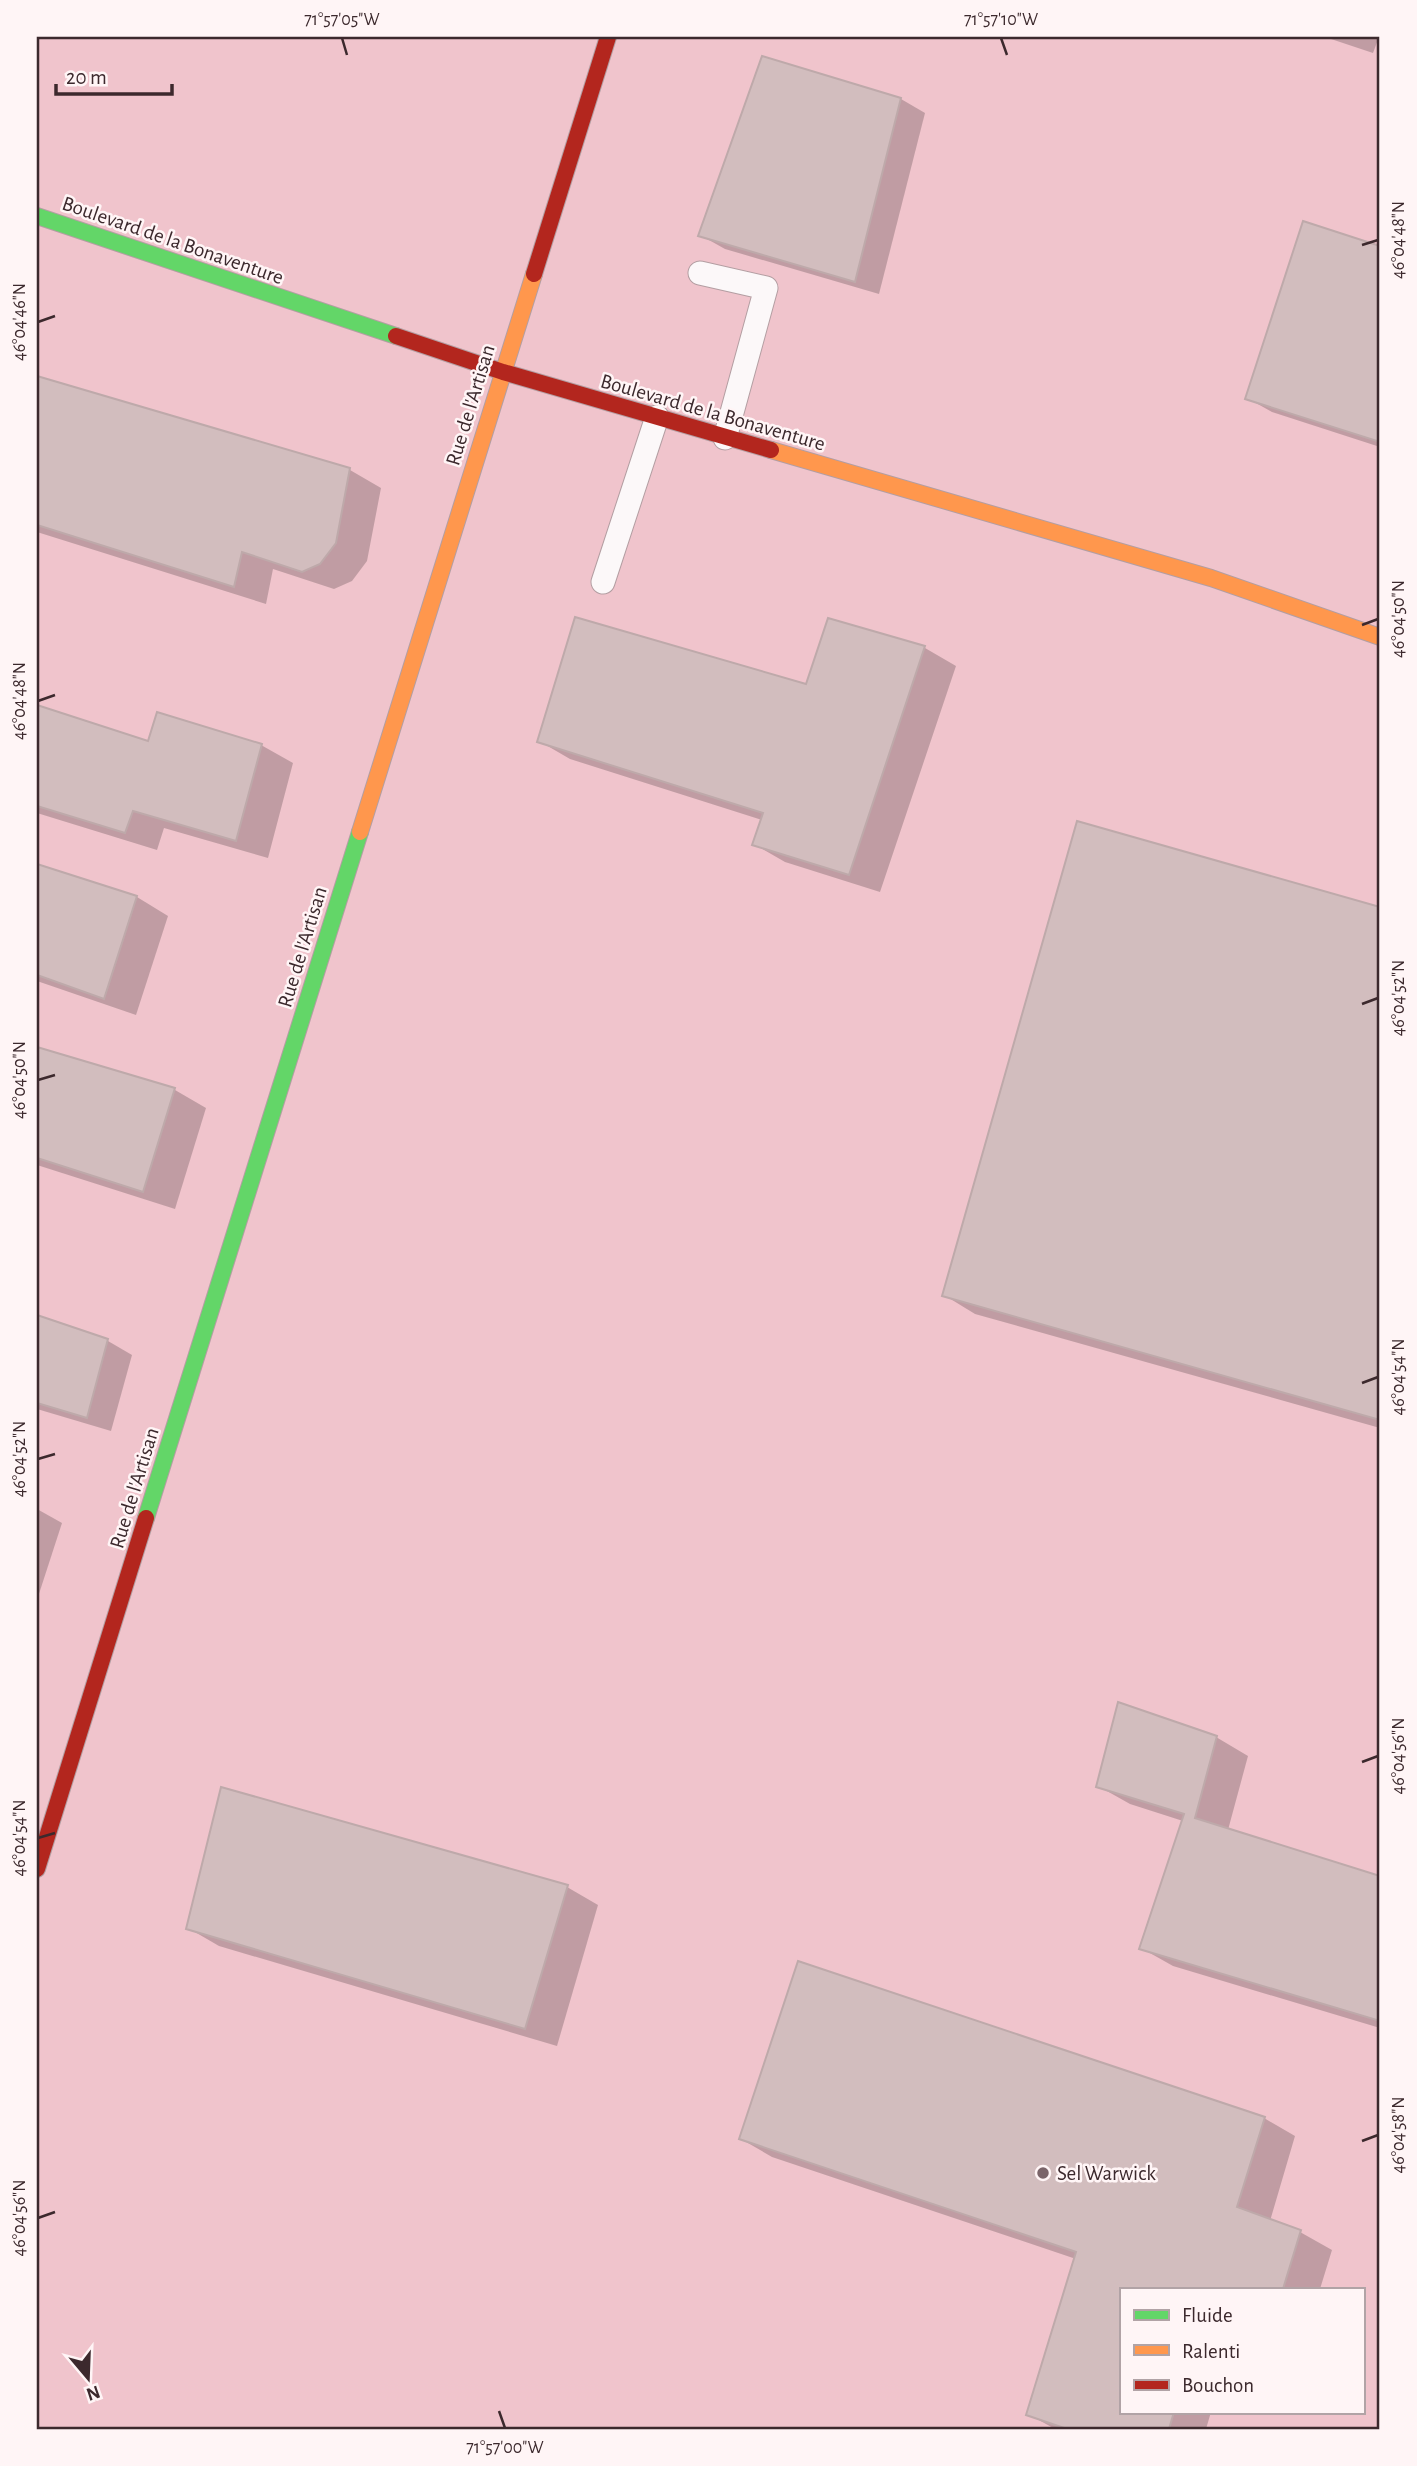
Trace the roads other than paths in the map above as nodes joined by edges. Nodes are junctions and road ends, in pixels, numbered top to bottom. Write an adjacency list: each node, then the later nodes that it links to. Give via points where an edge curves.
1 (608, 37): 4 (street, Rue de l'Artisan)
2 (37, 216): 4 (street, Boulevard de la Bonaventure)
3 (700, 273): 6 (lane, via 766,288)
4 (503, 372): 5 (street, Boulevard de la Bonaventure); 9 (street, Rue de l'Artisan)
5 (657, 417): 6 (street, Boulevard de la Bonaventure); 7 (lane)
6 (725, 438): 8 (street, Boulevard de la Bonaventure, via 1211,579)
7 (603, 582)
8 (1380, 637)
9 (37, 1869)

